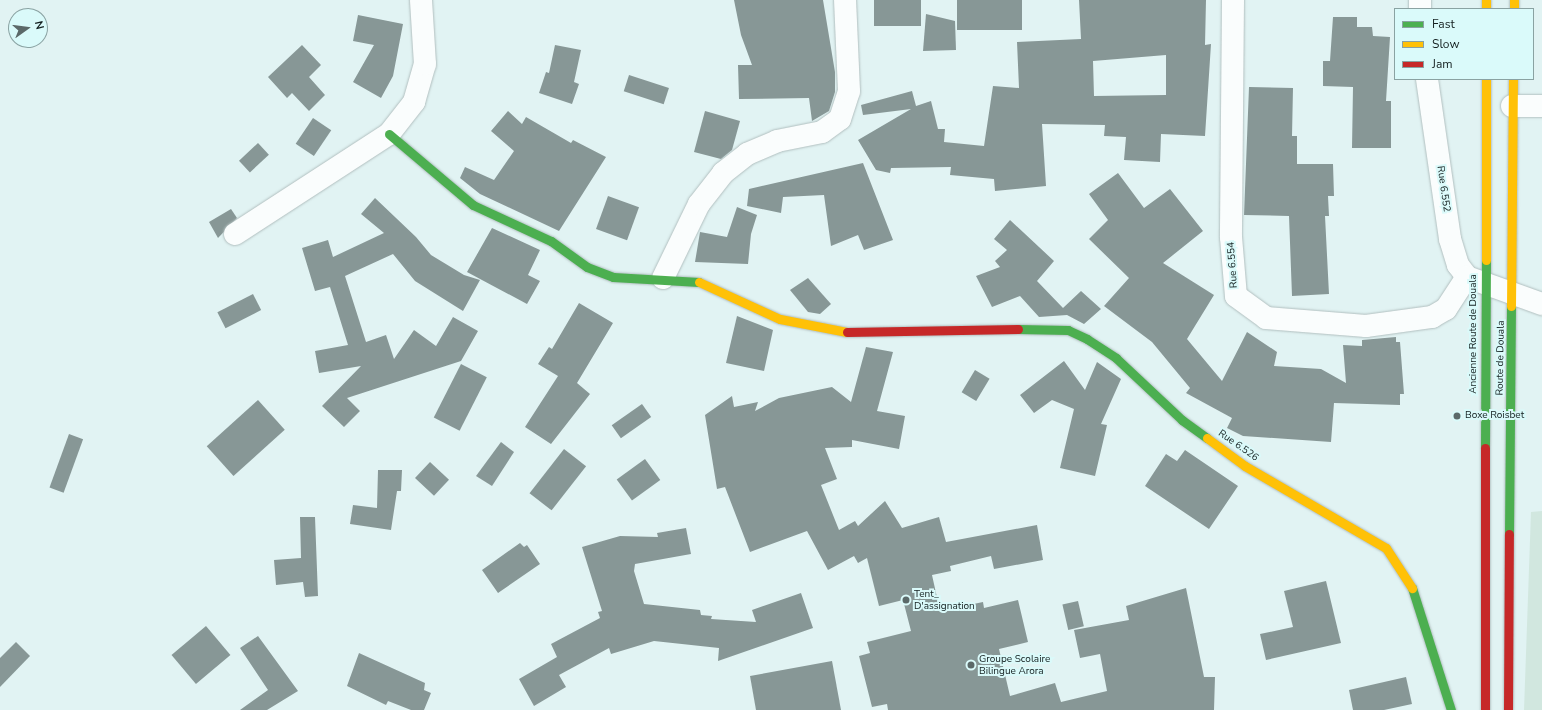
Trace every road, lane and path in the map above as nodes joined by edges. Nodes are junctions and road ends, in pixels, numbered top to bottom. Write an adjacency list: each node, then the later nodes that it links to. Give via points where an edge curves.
1 (421, 0): 9 (street, via 425,64 414,102)
2 (845, 0): 11 (street, via 849,91 840,118 822,132 777,141 747,154 723,173 699,204)
3 (1233, 0): 12 (street, Rue 6.554, via 1231,237 1236,296 1266,318 1366,326 1432,317 1446,309)
4 (1427, 80): 12 (street, Rue 6.552, via 1450,239 1458,265)
5 (1486, 80): 12 (main road, Ancienne Route de Douala)
6 (1513, 80): 7 (main road, Route de Douala)
7 (1512, 106): 8 (street); 13 (main road, Route de Douala)
8 (1542, 106)
9 (389, 134): 10 (street); 11 (main road, Rue 6.526, via 473,205 551,241 587,267 613,278)
10 (235, 234)
11 (663, 278): 15 (main road, Rue 6.526, via 702,282 780,319 846,332 1045,329 1068,330 1087,339 1116,358 1182,420 1245,466 1386,548 1417,596)
12 (1476, 281): 13 (street); 16 (main road, Ancienne Route de Douala)
13 (1513, 292): 14 (street); 17 (main road, Route de Douala)
14 (1542, 304)
15 (1451, 710)
16 (1483, 710)
17 (1508, 710)

